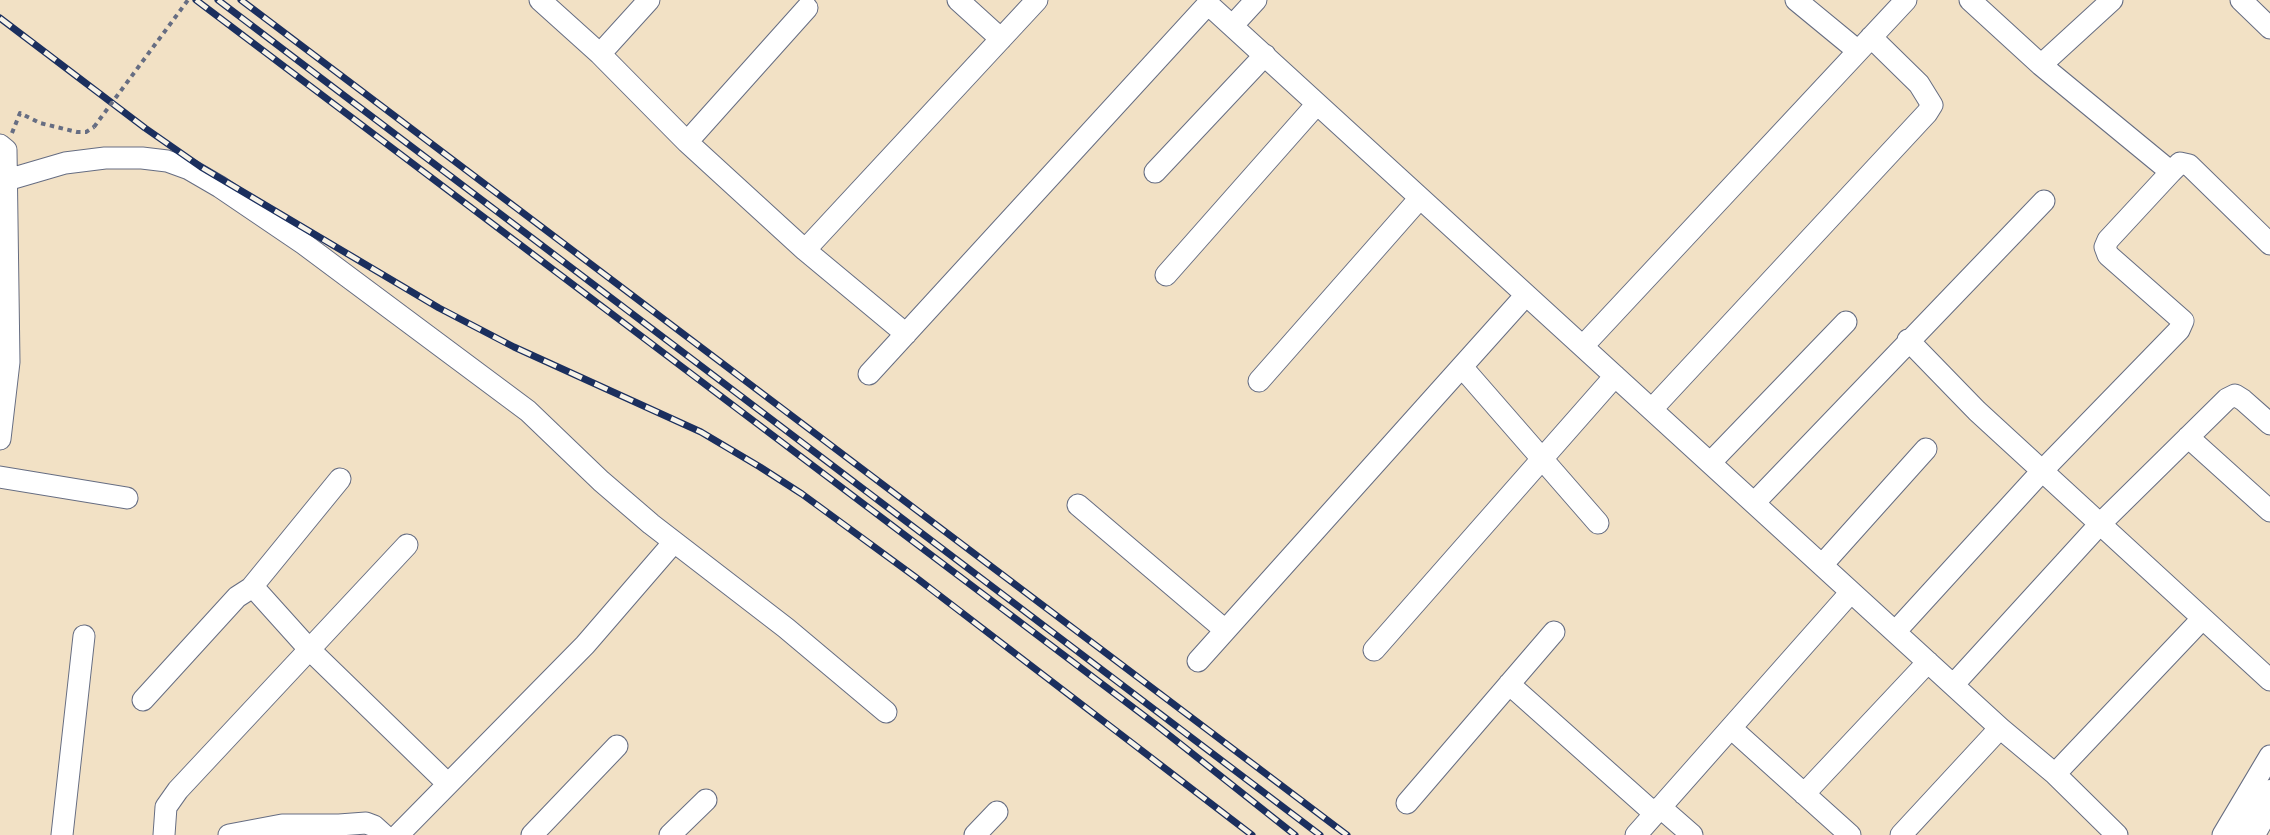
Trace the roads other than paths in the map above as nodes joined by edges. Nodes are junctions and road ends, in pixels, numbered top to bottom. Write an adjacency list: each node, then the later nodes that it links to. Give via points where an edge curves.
1 (540, 0): 17 (street)
2 (649, 0): 17 (street)
3 (958, 0): 15 (street)
4 (1038, 0): 15 (street)
5 (1256, 0): 13 (street)
6 (1796, 0): 16 (street)
7 (1906, 0): 16 (street)
8 (1970, 0): 19 (street)
9 (2112, 0): 19 (street)
10 (2241, 0): 14 (street)
11 (1206, 2): 13 (street); 33 (street)
12 (807, 8): 21 (street)
13 (1233, 25): 18 (street)
14 (2270, 28)
15 (1000, 39): 29 (street)
16 (1864, 44): 35 (street); 41 (street, via 1919,84 1932,105 1927,114)
17 (600, 54): 21 (street)
18 (1265, 55): 20 (street); 23 (street)
19 (2041, 65): 24 (street)
20 (1317, 104): 26 (street); 30 (street)
21 (687, 142): 29 (street)
22 (3, 148): 25 (street)
23 (1155, 172)
24 (2170, 172): 28 (street, via 2180,164 2189,165); 48 (street, via 2105,247 2108,255 2183,321 2182,325)
25 (7, 180): 36 (street); 57 (street, via 65,163 105,158 166,161 189,169 304,244 528,411 601,481)
26 (1420, 198): 31 (street); 40 (street)
27 (2044, 201): 34 (street)
28 (2270, 244)
29 (806, 250): 33 (street)
30 (1166, 275)
31 (1526, 295): 35 (street); 37 (street)
32 (1846, 322): 47 (street)
33 (906, 334): 38 (street)
34 (1908, 340): 48 (street); 52 (street)
35 (1583, 346): 39 (street)
36 (4, 359): 44 (street)
37 (1462, 366): 46 (street); 63 (street)
38 (869, 374)
39 (1615, 376): 41 (street); 46 (street)
40 (1259, 381)
41 (1652, 409): 47 (street)
42 (2270, 424): 43 (street, via 2235,395)
43 (2188, 437): 54 (street); 56 (street)
44 (0, 439)
45 (1926, 449): 59 (street)
46 (1542, 459): 55 (street); 68 (street)
47 (1710, 463): 52 (street)
48 (2042, 471): 56 (street); 65 (street)
49 (0, 477): 51 (street)
50 (340, 479): 60 (street)
51 (127, 498)
52 (1754, 503): 59 (street)
53 (1078, 505): 63 (street)
54 (2270, 511)
55 (1598, 523)
56 (2099, 525): 62 (street); 73 (street)
57 (674, 542): 75 (street); 81 (street, via 585,645)
58 (407, 545): 67 (street)
59 (1822, 565): 61 (street)
60 (251, 588): 67 (street); 74 (street, via 237,597)
61 (1851, 592): 65 (street); 76 (street)
62 (2202, 619): 71 (street); 80 (street)
63 (1225, 630): 69 (street)
64 (1554, 632): 72 (street)
65 (1895, 632): 70 (street)
66 (84, 636): 89 (street)
67 (309, 650): 81 (street); 90 (street, via 178,790 166,807)
68 (1374, 650)
69 (1198, 661)
70 (1928, 662): 73 (street); 82 (street)
71 (2270, 680)
72 (1509, 684): 85 (street); 86 (street)
73 (1954, 684): 77 (street)
74 (143, 699)
75 (886, 712)
76 (1731, 728): 82 (street); 86 (street)
77 (2000, 728): 80 (street); 100 (street)
78 (617, 747): 94 (street)
79 (2270, 756): 101 (street)
80 (2055, 774): 88 (street)
81 (448, 784): 93 (street)
82 (1804, 794): 99 (street)
83 (2270, 796): 102 (highway)
84 (706, 800): 95 (street)
85 (1407, 803)
86 (1657, 810): 97 (street); 98 (street)
87 (997, 812): 96 (street)
88 (2107, 832)
89 (62, 835)
90 (164, 835)
91 (229, 835): 92 (street, via 282,825 366,823)
92 (384, 835)
93 (398, 835)
94 (532, 835)
95 (670, 835)
96 (975, 835)
97 (1636, 835)
98 (1692, 835)
99 (1850, 835)
100 (1901, 835)
101 (2223, 835)
102 (2248, 835)

